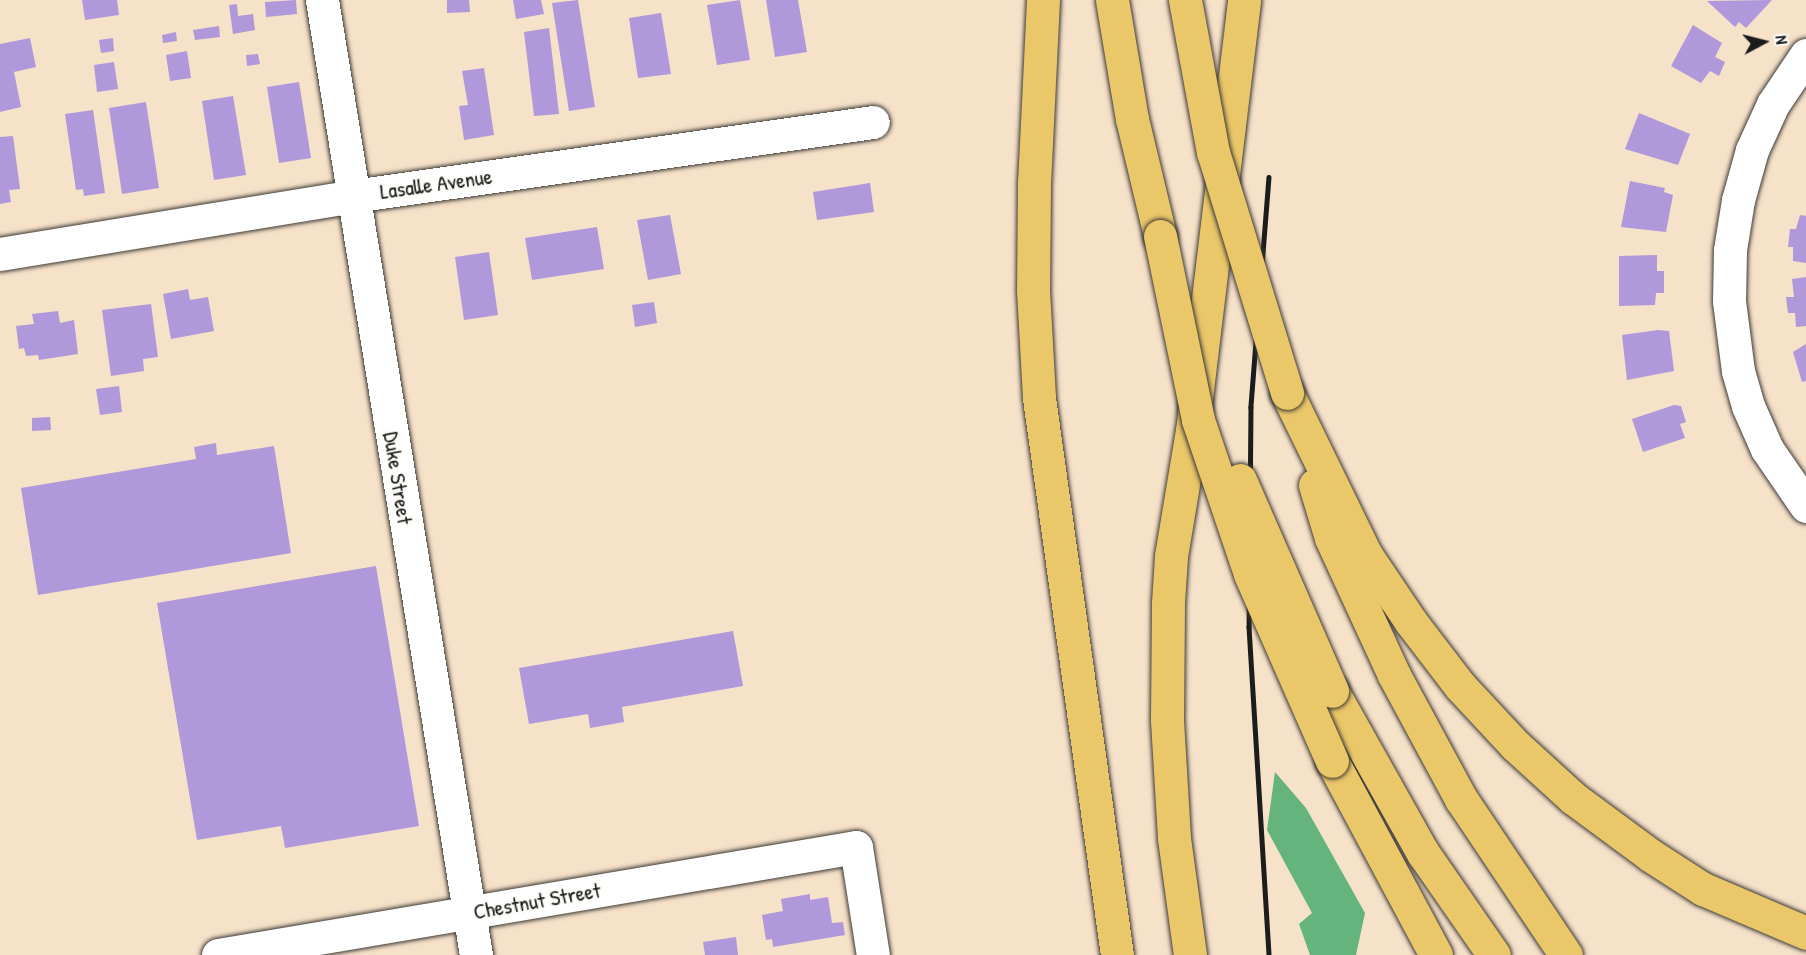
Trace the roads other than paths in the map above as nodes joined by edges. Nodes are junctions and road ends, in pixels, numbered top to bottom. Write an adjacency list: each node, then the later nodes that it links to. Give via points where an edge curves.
1 (322, 0): 8 (street, Duke Street)
2 (1043, 0): 18 (highway, via 1034,182 1033,290 1039,398)
3 (1112, 0): 9 (highway, via 1132,120)
4 (1185, 0): 11 (highway, bridge, via 1213,152)
5 (1244, 0): 19 (highway, via 1169,591 1167,720 1173,826)
6 (1806, 55): 12 (street, via 1773,104 1752,150 1730,250 1729,301 1738,371 1748,406 1767,449)
7 (873, 122): 8 (street, Lasalle Avenue)
8 (353, 196): 10 (street, Lasalle Avenue); 13 (street, Duke Street)
9 (1160, 236): 20 (highway, bridge, via 1202,431 1250,574 1332,761); 21 (highway, bridge, via 1244,491 1332,691 1423,853)
10 (0, 254)
11 (1287, 393): 14 (highway, via 1366,555 1460,686 1515,745 1573,798 1650,855 1703,889); 22 (highway, via 1331,538 1394,675 1461,799)
12 (1806, 506)
13 (469, 912): 15 (street, Chestnut Street); 16 (street, Duke Street); 17 (street, Chestnut Street, via 856,847)
14 (1806, 933)
15 (218, 955)
16 (476, 955)
17 (873, 955)
18 (1117, 955)
19 (1190, 955)
20 (1436, 955)
21 (1494, 955)
22 (1566, 955)

